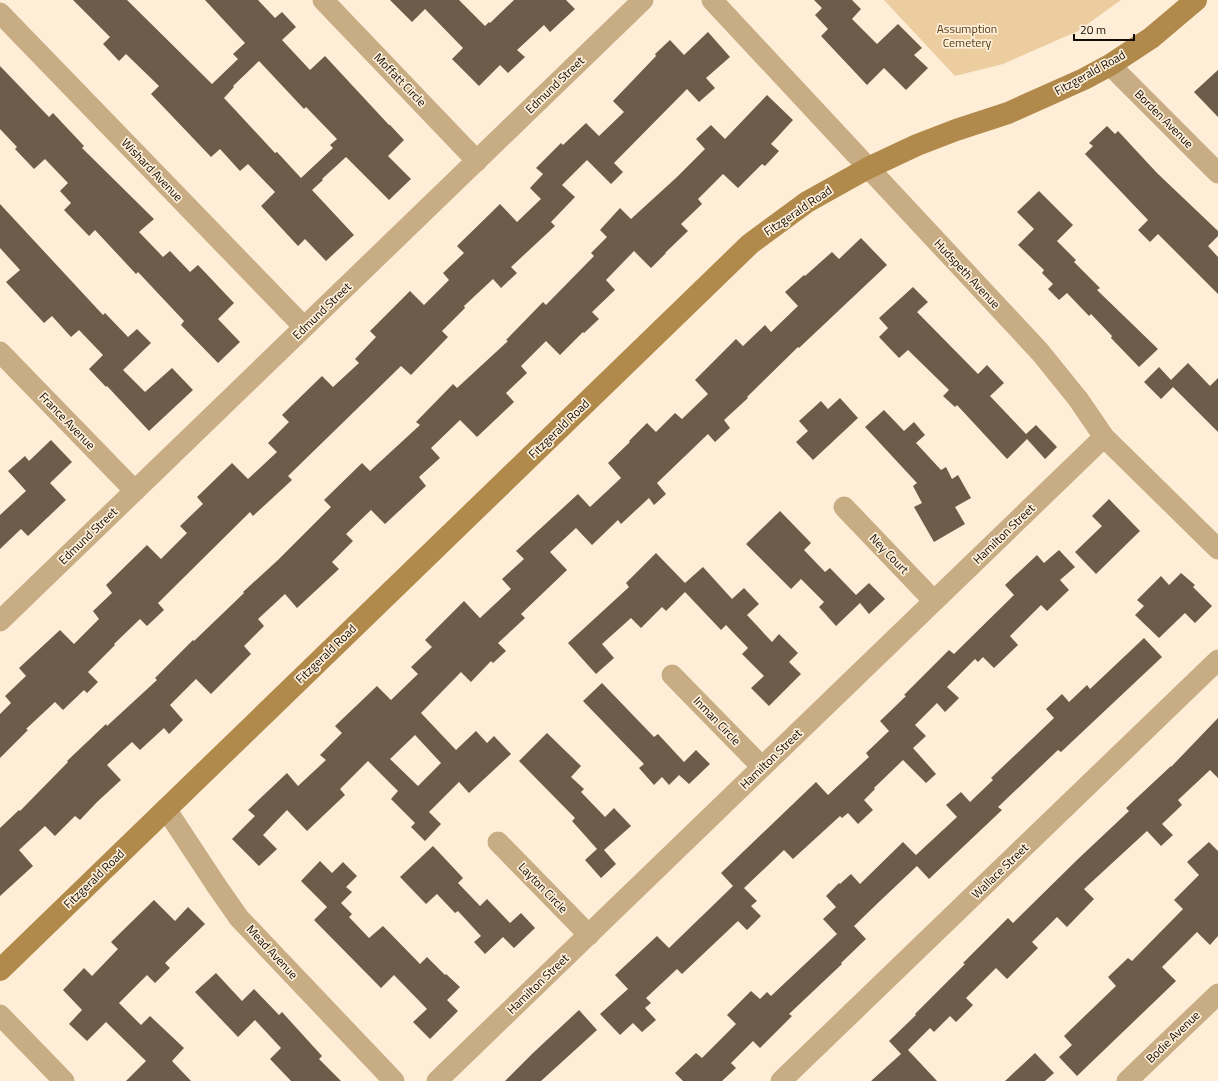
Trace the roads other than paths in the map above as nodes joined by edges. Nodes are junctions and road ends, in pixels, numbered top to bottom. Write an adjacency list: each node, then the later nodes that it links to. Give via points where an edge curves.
1 (322, 0): 7 (street, Moffatt Circle)
2 (643, 0): 7 (street, Edmund Street)
3 (712, 0): 8 (street, Hudspeth Avenue)
4 (1196, 0): 6 (main road, Fitzgerald Road, via 1151,38)
5 (0, 13): 10 (street, Wishard Avenue)
6 (1110, 65): 8 (main road, Fitzgerald Road, via 1016,110 917,145); 9 (street, Borden Avenue)
7 (476, 161): 10 (street, Edmund Street)
8 (868, 168): 12 (street, Hudspeth Avenue, via 1040,352 1078,399); 21 (main road, Fitzgerald Road, via 807,202 750,244)
9 (1218, 173)
10 (304, 327): 13 (street, Edmund Street)
11 (0, 352): 13 (street, France Avenue)
12 (1104, 437): 15 (street, Hudspeth Avenue); 16 (street, Hamilton Street)
13 (135, 491): 17 (street, Edmund Street)
14 (844, 507): 16 (street, Ney Court)
15 (1218, 549)
16 (934, 601): 20 (street, Hamilton Street)
17 (0, 621)
18 (1218, 660): 30 (street, Wallace Street)
19 (672, 675): 20 (street, Inman Circle)
20 (762, 767): 23 (street, Hamilton Street)
21 (166, 809): 24 (main road, Fitzgerald Road); 28 (street, Mead Avenue, via 240,918)
22 (498, 842): 23 (street, Layton Circle)
23 (589, 935): 29 (street, Hamilton Street)
24 (0, 970)
25 (1218, 994): 31 (street, Bodie Avenue)
26 (0, 1015): 27 (street)
27 (64, 1081)
28 (394, 1081)
29 (437, 1081)
30 (781, 1081)
31 (1127, 1081)

